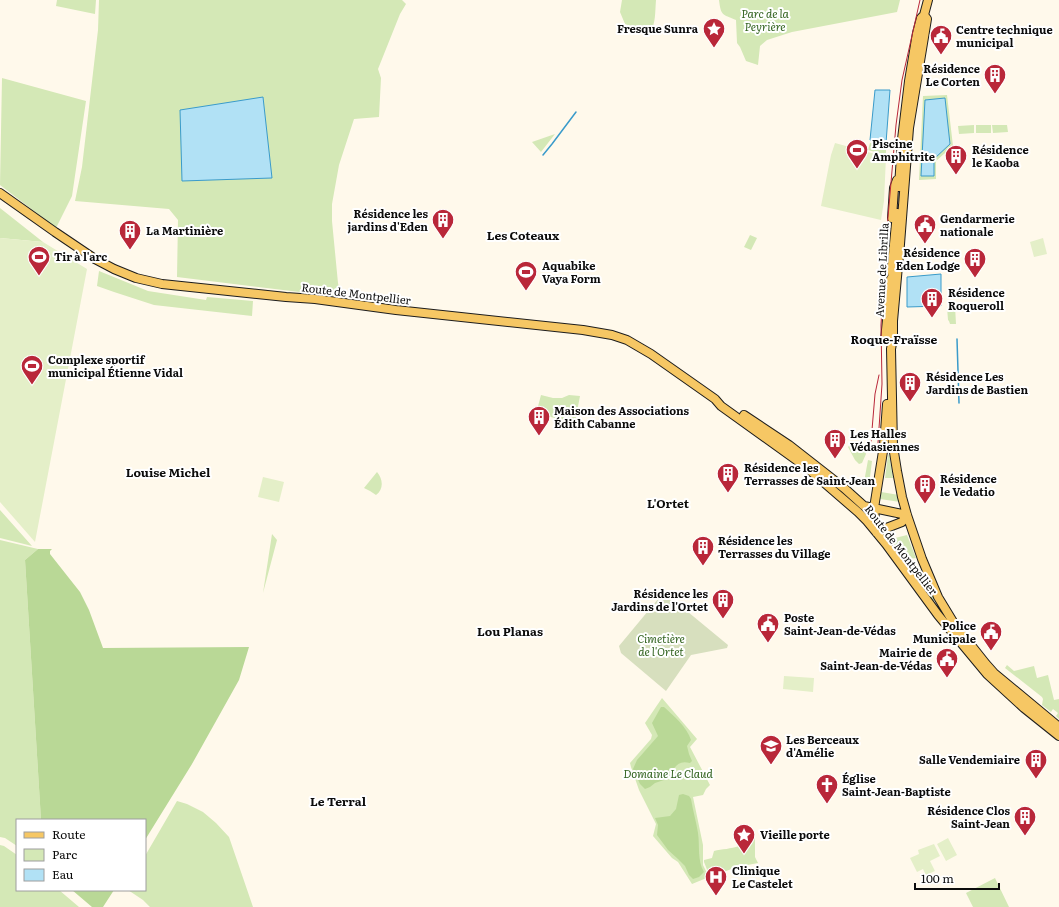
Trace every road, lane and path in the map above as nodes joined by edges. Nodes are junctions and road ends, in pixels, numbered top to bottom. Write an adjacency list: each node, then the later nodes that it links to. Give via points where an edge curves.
1 (928, 0): 2 (main road, Avenue de Librilla)
2 (924, 15): 3 (main road, Avenue de Librilla); 4 (main road, Avenue de Librilla, via 927,19)
3 (917, 33): 4 (main road, Avenue de Librilla); 4 (main road, Avenue de Librilla, via 918,43)
4 (911, 81): 6 (main road, Avenue de Librilla, via 902,139); 6 (main road, Avenue de Librilla, via 908,142)
5 (0, 193): 9 (main road, Route de Montpellier, via 95,259 136,278 162,284 315,299 612,335 627,340 651,354 715,399 721,406)
6 (896, 228): 7 (main road, Avenue de Librilla); 11 (main road, Avenue de Librilla, via 891,348 893,446)
7 (892, 272): 8 (main road); 10 (main road, Avenue de Librilla, via 884,445)
8 (885, 340)
9 (788, 449): 10 (main road, Route de Montpellier, via 844,488 864,506); 12 (main road, Route de Montpellier)
10 (874, 508): 11 (main road); 12 (main road, Avenue de Librilla)
11 (907, 516): 12 (main road, via 902,522); 13 (main road, Route de Montpellier, via 938,597)
12 (876, 532): 13 (main road, Route de Montpellier, via 938,615)
13 (990, 674): 14 (main road); 15 (main road, via 1024,708)
14 (1059, 727)
15 (1059, 736)

